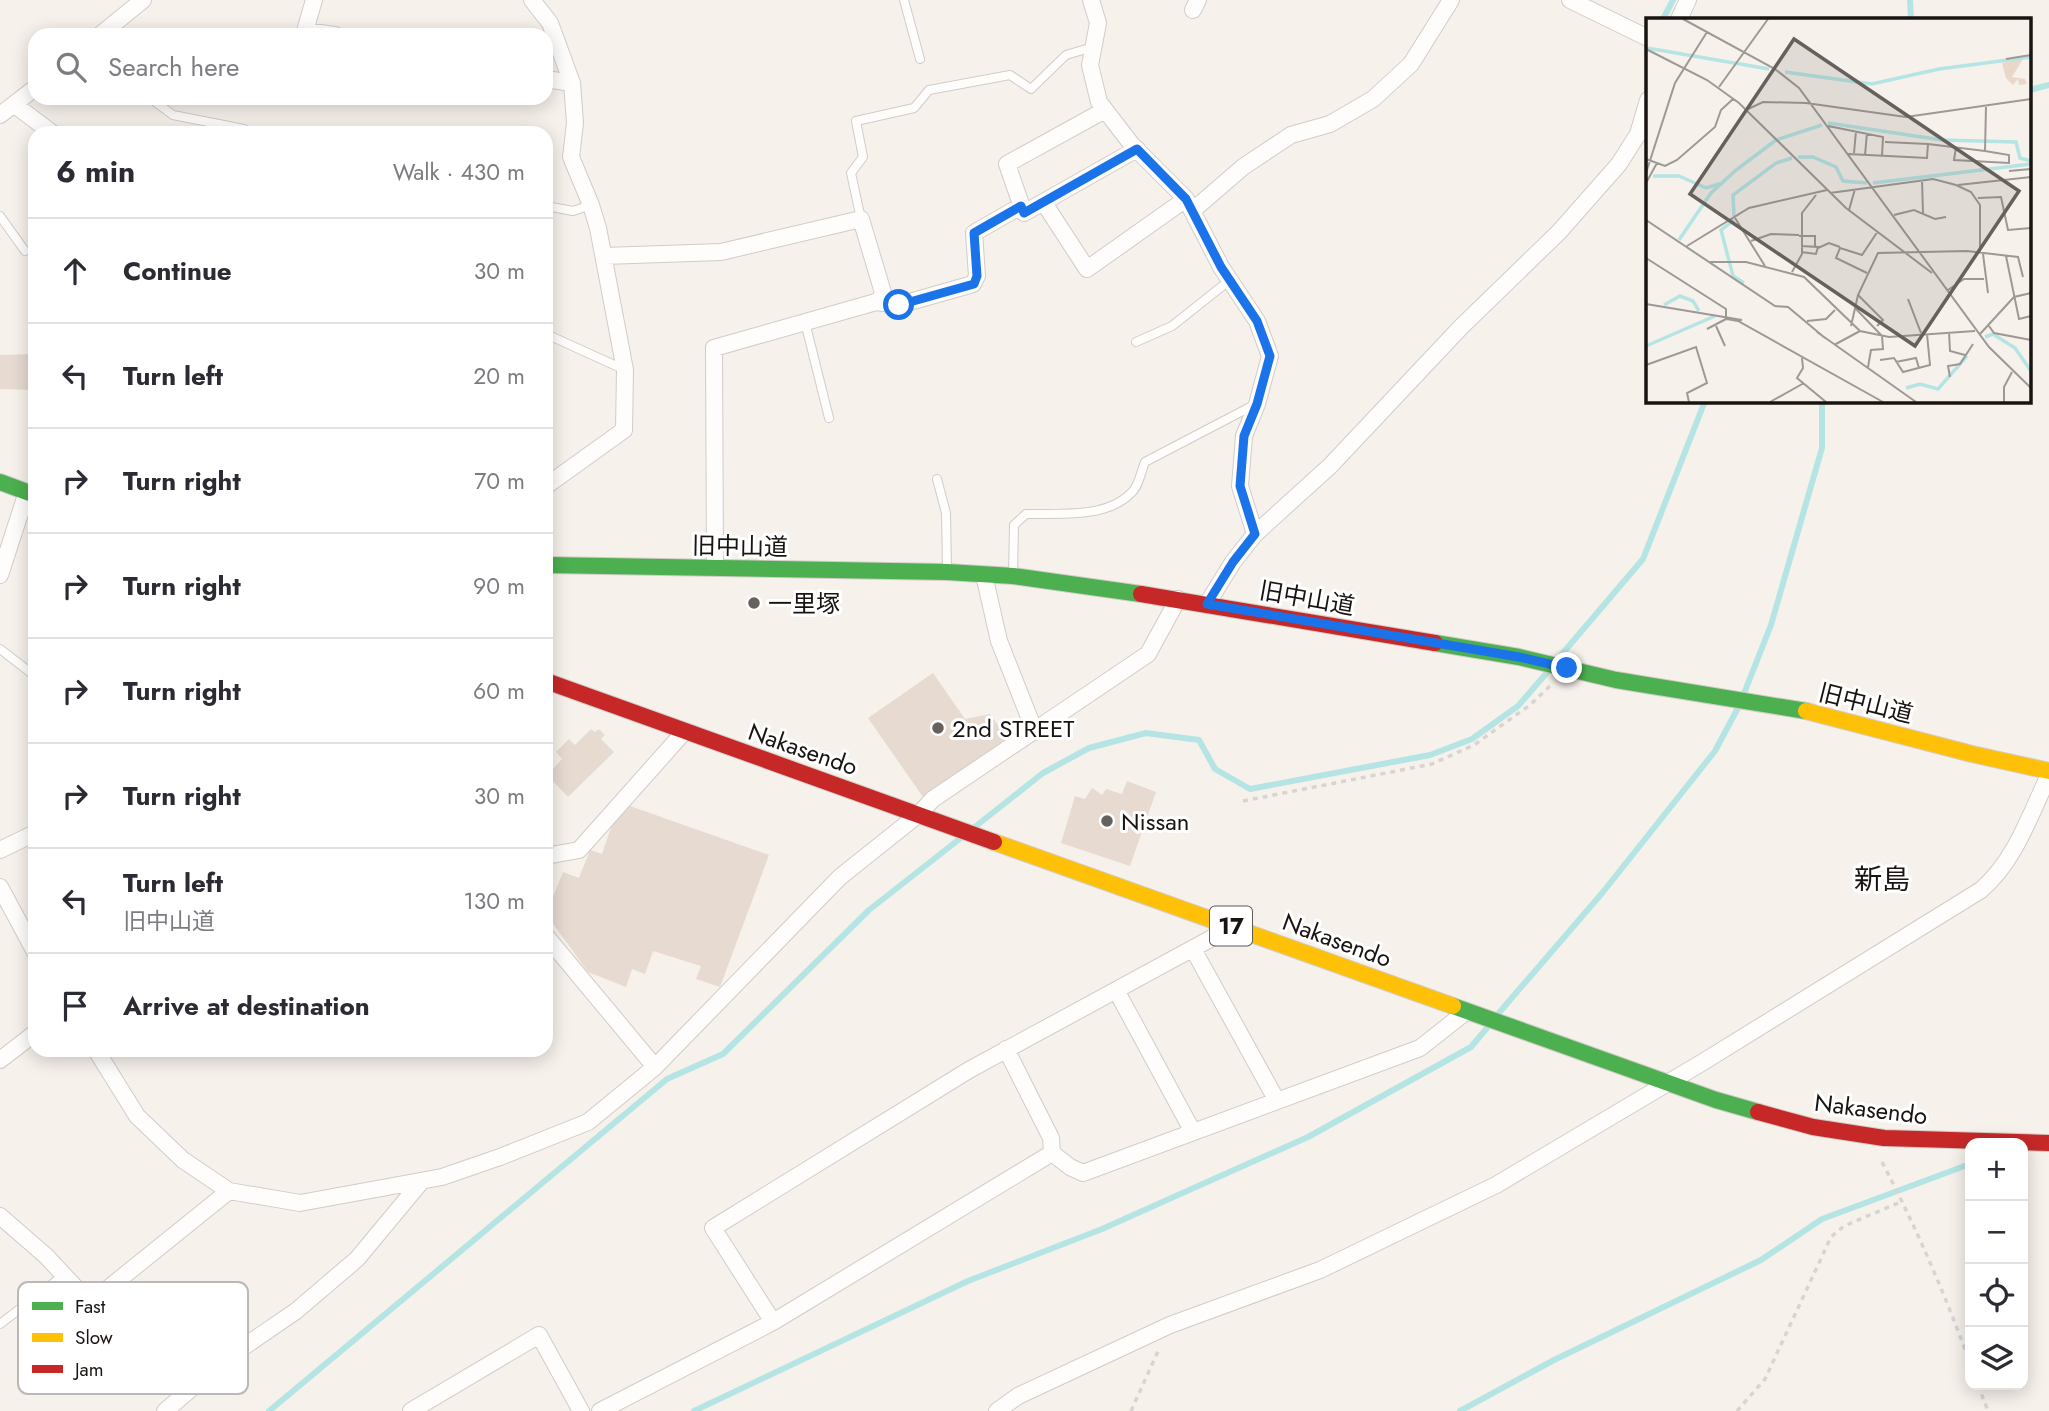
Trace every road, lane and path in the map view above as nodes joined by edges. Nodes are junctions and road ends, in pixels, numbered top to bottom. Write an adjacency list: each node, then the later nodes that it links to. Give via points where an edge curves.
1 (143, 0): 10 (street)
2 (314, 0): 11 (street)
3 (532, 0): 12 (street)
4 (904, 0): 16 (lane)
5 (1091, 0): 15 (street, via 1098,23)
6 (1451, 0): 30 (street, via 1411,64 1373,99 1330,124 1291,135)
7 (1570, 0): 14 (street)
8 (1688, 0): 9 (street)
9 (1679, 18)
10 (109, 28)
11 (306, 28)
12 (552, 28)
13 (553, 31): 18 (street)
14 (1646, 37)
15 (1093, 47): 23 (street, via 1090,65); 34 (lane, via 1066,55 1031,89 1010,75 929,90 914,108 856,121 863,157 851,173)
16 (920, 59)
17 (553, 80): 18 (street)
18 (572, 83): 29 (street, via 572,158)
19 (28, 94): 20 (street)
20 (15, 105): 24 (street); 25 (street)
21 (159, 105): 26 (lane, via 173,115)
22 (1646, 107): 50 (street, via 1638,134 1619,164 1559,232 1461,327 1330,466)
23 (1105, 110): 27 (street); 31 (street, via 1007,163)
24 (0, 115)
25 (43, 126)
26 (229, 126)
27 (1137, 149): 28 (street); 30 (street)
28 (1044, 203): 30 (street, via 1087,269); 31 (street, via 1024,213)
29 (591, 205): 32 (lane, via 573,212); 36 (street)
30 (1189, 205): 37 (street)
31 (1021, 206): 38 (street, via 974,233 974,284 899,305)
32 (553, 208)
33 (0, 216): 35 (lane)
34 (861, 219): 36 (street, via 722,252); 38 (street, via 884,296)
35 (25, 251)
36 (604, 257): 42 (street)
37 (1230, 280): 41 (lane, via 1172,326); 43 (street, via 1257,321 1270,356)
38 (876, 302): 39 (street)
39 (805, 321): 44 (lane); 52 (street, via 714,348)
40 (553, 337): 42 (lane)
41 (1136, 342)
42 (625, 370): 46 (street, via 624,430)
43 (1257, 404): 50 (street, via 1244,436 1240,486); 56 (lane, via 1145,462 1134,491 1111,508 1026,514 1014,525)
44 (829, 418)
45 (937, 478): 53 (lane, via 946,513)
46 (553, 481)
47 (0, 482): 48 (main road)
48 (28, 492)
49 (28, 501): 54 (street)
50 (1255, 534): 58 (street)
51 (553, 565): 52 (main road, 旧中山道)
52 (715, 568): 53 (main road, 旧中山道)
53 (947, 572): 55 (main road, 旧中山道)
54 (0, 575)
55 (984, 575): 56 (main road, 旧中山道); 64 (street, via 999,641)
56 (1013, 576): 57 (main road, 旧中山道)
57 (1178, 599): 58 (main road, 旧中山道); 64 (street, via 1148,654)
58 (1207, 604): 60 (main road, 旧中山道)
59 (0, 649): 61 (lane)
60 (1567, 668): 65 (main road, 旧中山道, via 1804,710); 66 (path, via 1530,705 1474,746 1432,764)
61 (28, 671)
62 (553, 684): 63 (main road, Nakasendo / 17)
63 (684, 732): 67 (main road, Nakasendo / 17); 70 (street, via 579,850)
64 (1035, 732): 67 (street, via 933,799)
65 (2049, 773): 83 (street, via 2013,850 1997,876 1980,890)
66 (1243, 801)
67 (919, 814): 72 (main road, Nakasendo / 17); 82 (street, via 840,877)
68 (28, 836): 69 (street)
69 (0, 850)
70 (553, 855)
71 (0, 887): 73 (street)
72 (1226, 923): 75 (street); 77 (main road, Nakasendo / 17)
73 (28, 939)
74 (553, 944): 82 (street)
75 (1193, 949): 76 (street); 84 (street)
76 (1116, 990): 79 (street); 85 (street)
77 (1474, 1013): 83 (main road, Nakasendo / 17); 84 (street, via 1420,1048)
78 (28, 1039): 81 (street)
79 (1006, 1049): 90 (street, via 1051,1138); 100 (street, via 713,1228)
80 (100, 1057): 92 (street, via 136,1116 183,1160)
81 (1, 1060)
82 (655, 1067): 91 (street, via 588,1122)
83 (1667, 1083): 86 (main road, Nakasendo / 17, via 1758,1113); 102 (street, via 1496,1185 1320,1270)
84 (1277, 1101): 85 (street)
85 (1193, 1132): 90 (street, via 1083,1173)
86 (1868, 1135): 87 (main road, Nakasendo / 17); 93 (path)
87 (1965, 1141)
88 (2028, 1143): 89 (main road, Nakasendo / 17)
89 (2047, 1143)
90 (1052, 1153): 100 (street)
91 (421, 1182): 92 (street, via 300,1203); 103 (street, via 357,1259 296,1311)
92 (229, 1191): 98 (street)
93 (1902, 1202): 104 (path); 113 (path, via 1844,1226 1831,1237 1765,1379)
94 (0, 1216): 95 (street)
95 (64, 1275): 96 (lane); 97 (street)
96 (55, 1282)
97 (70, 1282)
98 (115, 1282)
99 (18, 1310): 101 (lane)
100 (773, 1322): 110 (street)
101 (0, 1324)
102 (1170, 1325): 111 (street, via 1018,1396); 112 (path)
103 (248, 1344)
104 (1965, 1349)
105 (1980, 1390): 114 (path)
106 (185, 1394): 107 (street)
107 (165, 1411)
108 (411, 1411): 109 (street, via 539,1335)
109 (580, 1411)
110 (600, 1411)
111 (997, 1411)
112 (1131, 1411)
113 (1737, 1411)
114 (1987, 1411)

